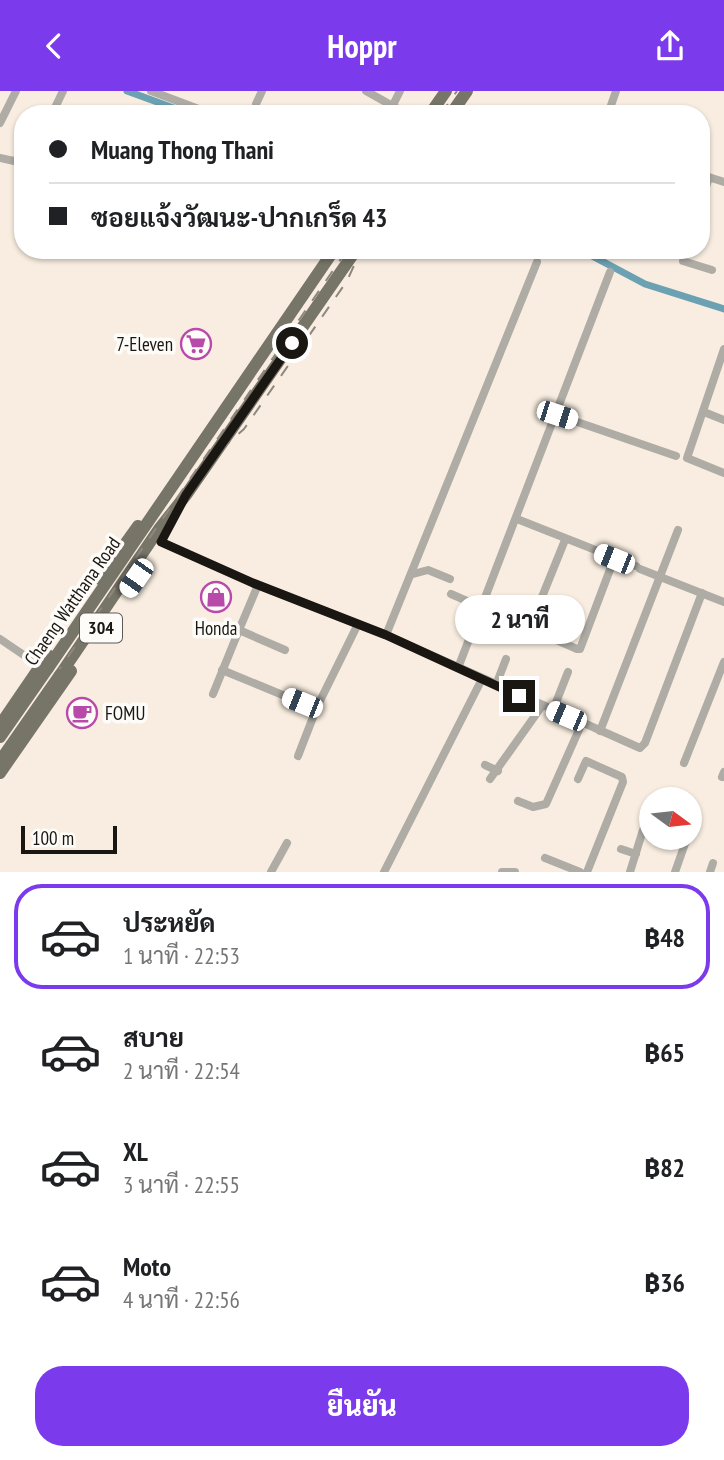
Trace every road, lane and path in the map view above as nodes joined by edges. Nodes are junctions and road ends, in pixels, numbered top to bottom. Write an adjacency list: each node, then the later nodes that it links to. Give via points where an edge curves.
1 (16, 91): 9 (street)
2 (151, 91): 7 (street)
3 (262, 91): 6 (street)
4 (366, 91): 8 (street)
5 (400, 91): 8 (street)
6 (256, 104)
7 (188, 105)
8 (393, 105)
9 (0, 123)
10 (328, 259): 44 (main road, Chaeng Watthana Road / 304, via 171,485 150,523)
11 (350, 259): 22 (main road, Chaeng Watthana Road / 304)
12 (684, 259): 14 (street)
13 (537, 262): 28 (street)
14 (712, 270)
15 (610, 272): 18 (street)
16 (724, 349): 17 (street)
17 (704, 412): 19 (street); 21 (street, via 687,458)
18 (557, 415): 20 (street); 23 (street)
19 (724, 419)
20 (676, 456)
21 (724, 473)
22 (186, 495): 26 (main road, Chaeng Watthana Road / 304); 60 (main road, Chaeng Watthana Road / 304, bridge)
23 (517, 519): 25 (street); 35 (street)
24 (678, 530): 29 (street)
25 (565, 540): 27 (street); 37 (street)
26 (161, 542): 31 (street); 57 (main road, Chaeng Watthana Road / 304)
27 (614, 559): 29 (street); 37 (street, via 580,649)
28 (413, 574): 30 (street, via 428,570); 39 (street)
29 (660, 577): 32 (street); 56 (street)
30 (450, 579)
31 (258, 585): 36 (street); 38 (street)
32 (702, 593): 34 (street); 56 (street, via 645,743 640,748)
33 (451, 594): 35 (street)
34 (724, 602)
35 (482, 608): 37 (street); 45 (street)
36 (358, 624): 39 (street); 59 (street)
37 (529, 629)
38 (239, 630): 41 (street); 46 (street)
39 (386, 635): 45 (street)
40 (0, 639): 44 (street)
41 (285, 650)
42 (506, 659): 49 (street)
43 (724, 662): 61 (street)
44 (44, 667): 54 (main road, Chaeng Watthana Road / 304); 58 (main road, Chaeng Watthana Road / 304, bridge)
45 (458, 668): 48 (street)
46 (222, 670): 50 (street); 51 (street)
47 (568, 672): 53 (street)
48 (482, 679): 49 (street); 75 (street)
49 (496, 685): 52 (street)
50 (213, 694)
51 (302, 703)
52 (542, 706): 53 (street); 63 (street)
53 (553, 711): 55 (street)
54 (2, 722): 57 (main road, via 5,735 19,741)
55 (582, 723): 56 (street); 67 (street, via 546,804 533,807)
56 (600, 731)
57 (25, 737): 60 (main road, Chaeng Watthana Road / 304)
58 (0, 738): 60 (main road, via 9,744)
59 (298, 756)
60 (5, 760): 64 (main road, Chaeng Watthana Road / 304)
61 (684, 763)
62 (485, 765): 63 (street)
63 (498, 771): 65 (street)
64 (0, 773)
65 (490, 779)
66 (578, 779): 79 (street, via 586,761 622,777 623,782)
67 (518, 801)
68 (287, 843): 74 (street)
69 (639, 844): 72 (street)
70 (621, 849): 72 (street)
71 (682, 851): 81 (street)
72 (636, 854): 80 (street)
73 (545, 858): 78 (street)
74 (271, 872)
75 (384, 872)
76 (502, 872): 77 (street)
77 (516, 872)
78 (580, 872)
79 (587, 872)
80 (630, 872)
81 (675, 872)

